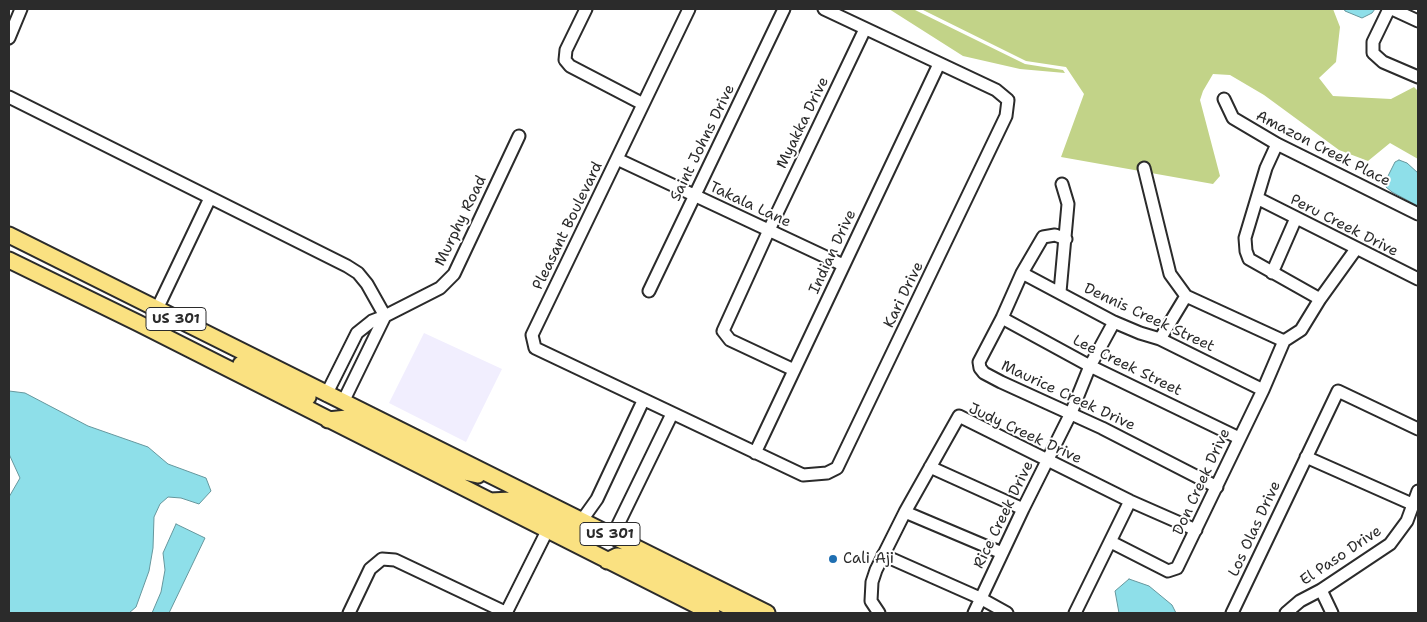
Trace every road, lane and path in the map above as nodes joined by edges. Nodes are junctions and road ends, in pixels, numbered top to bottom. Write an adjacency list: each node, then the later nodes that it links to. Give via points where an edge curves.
1 (21, 9): 9 (street)
2 (586, 9): 14 (street, via 566,50 565,60 570,66)
3 (689, 9): 14 (street, Pleasant Boulevard)
4 (784, 9): 20 (street, Saint Johns Drive)
5 (824, 9): 8 (street)
6 (1390, 9): 7 (street); 11 (street, via 1373,42 1373,53 1383,62)
7 (1418, 21)
8 (865, 29): 10 (street); 25 (street, Myakka Drive)
9 (9, 38)
10 (939, 64): 31 (street, Indian Drive); 61 (street, Kari Drive, via 996,90 1008,100 1006,116 837,468)
11 (1418, 77)
12 (9, 97): 21 (street)
13 (1224, 99): 16 (street, Amazon Creek Place, via 1233,118)
14 (643, 104): 17 (street, Pleasant Boulevard)
15 (519, 136): 40 (street, Murphy Road, via 454,274 440,288)
16 (1277, 144): 22 (street); 23 (street, Amazon Creek Place)
17 (617, 159): 20 (street, Takala Lane); 50 (street, Pleasant Boulevard, via 532,335 535,348)
18 (1144, 168): 37 (street, via 1170,274)
19 (1062, 184): 27 (street, via 1068,204)
20 (694, 196): 25 (street, Takala Lane); 35 (street, Saint Johns Drive)
21 (210, 198): 39 (street); 40 (street, via 347,266 367,284)
22 (1257, 198): 24 (street, Peru Creek Drive); 33 (street, via 1246,238 1246,251 1249,259)
23 (1418, 214)
24 (1296, 218): 29 (street, Peru Creek Drive); 33 (street)
25 (769, 230): 31 (street, Takala Lane); 47 (street, Myakka Drive, via 723,331 730,340)
26 (9, 235): 39 (main road, US 301)
27 (1066, 239): 32 (street, Maurice Creek Drive, via 1055,235 1043,236); 36 (street)
28 (9, 247): 39 (main road, via 130,307)
29 (1356, 249): 34 (street, Peru Creek Drive); 38 (street)
30 (9, 260): 43 (main road, US 301)
31 (843, 265): 47 (street, Indian Drive)
32 (1022, 273): 36 (street, Dennis Creek Street); 41 (street, Maurice Creek Drive)
33 (1272, 273): 38 (street)
34 (1418, 279)
35 (649, 291)
36 (1060, 292): 42 (street, Dennis Creek Street)
37 (1186, 296): 44 (street); 45 (street)
38 (1320, 299): 45 (street, via 1301,330)
39 (154, 308): 49 (main road, US 301)
40 (385, 316): 49 (street, Murphy Road, via 357,333); 51 (street)
41 (1002, 318): 46 (street, Lee Creek Street); 52 (street, Maurice Creek Drive, via 979,362 980,368 1001,382)
42 (1114, 322): 44 (street, Dennis Creek Street); 46 (street, Rice Creek Drive)
43 (138, 324): 51 (main road, via 168,329 318,402); 54 (main road, US 301)
44 (1160, 339): 48 (street, Dennis Creek Street)
45 (1284, 341): 48 (street, Don Creek Drive)
46 (1090, 366): 52 (street, Rice Creek Drive); 56 (street, Lee Creek Street)
47 (794, 370): 57 (street, Indian Drive)
48 (1263, 390): 56 (street, Don Creek Drive)
49 (326, 395): 51 (main road, US 301)
50 (643, 401): 53 (street, Pleasant Boulevard); 70 (street, via 597,499)
51 (343, 402): 62 (main road, US 301)
52 (1071, 413): 59 (street, Rice Creek Drive); 63 (street, Maurice Creek Drive)
53 (672, 414): 57 (street, Pleasant Boulevard); 73 (street)
54 (328, 420): 62 (main road, via 347,418 440,464); 66 (main road, US 301)
55 (1418, 429): 58 (street, Los Olas Drive, via 1338,390)
56 (1239, 438): 63 (street, Don Creek Drive)
57 (755, 453): 61 (street, Pleasant Boulevard)
58 (1306, 457): 67 (street); 89 (street, Los Olas Drive)
59 (1048, 461): 60 (street, Judy Creek Drive, via 959,416); 65 (street, Judy Creek Drive); 68 (street, Rice Creek Drive)
60 (930, 467): 68 (street); 69 (street, Judy Creek Drive)
61 (803, 476)
62 (497, 478): 70 (main road, US 301)
63 (1217, 487): 71 (street, Don Creek Drive)
64 (1418, 491): 67 (street, El Paso Drive)
65 (1130, 501): 71 (street, Judy Creek Drive); 74 (street)
66 (489, 502): 72 (main road, US 301); 73 (main road, via 512,500 589,536)
67 (1412, 504): 78 (street, El Paso Drive, via 1407,521 1390,544)
68 (1023, 509): 75 (street, Rice Creek Drive)
69 (905, 512): 75 (street); 76 (street, Judy Creek Drive)
70 (582, 520): 73 (main road, US 301)
71 (1196, 530): 74 (street, Don Creek Drive, via 1177,568 1168,571)
72 (550, 533): 77 (main road, US 301); 82 (street); 83 (street)
73 (612, 535): 80 (main road, US 301)
74 (1111, 542): 88 (street)
75 (1002, 553): 79 (street, Rice Creek Drive)
76 (884, 555): 79 (street); 85 (street, Judy Creek Drive, via 872,582 871,601)
77 (607, 561): 80 (main road, via 617,556 628,558 734,609); 84 (main road, US 301)
78 (1321, 590): 90 (street, El Paso Drive); 91 (street)
79 (980, 598): 86 (street, Rice Creek Drive); 87 (street)
80 (764, 612)
81 (348, 613): 82 (street, via 370,569 382,560 395,560)
82 (506, 613)
83 (514, 613)
84 (712, 613)
85 (879, 613)
86 (974, 613)
87 (1007, 613)
88 (1075, 613)
89 (1232, 613)
90 (1286, 613)
91 (1332, 613)

